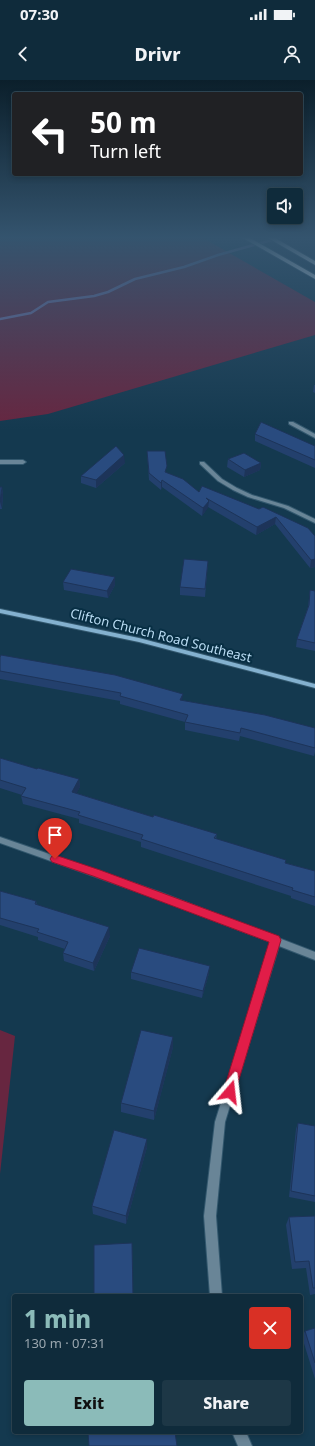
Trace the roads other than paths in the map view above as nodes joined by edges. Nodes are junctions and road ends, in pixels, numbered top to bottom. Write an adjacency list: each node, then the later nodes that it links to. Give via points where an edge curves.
1 (291, 423): 2 (street)
2 (315, 436)
3 (0, 462): 4 (street)
4 (23, 462)
5 (202, 463): 6 (street, via 220,480 235,489 286,507)
6 (315, 521)
7 (0, 611): 8 (street, Clifton Church Road Southeast, via 139,640)
8 (315, 686)
9 (0, 840): 10 (street)
10 (276, 940): 11 (street); 12 (street, via 220,1122 210,1216)
11 (315, 956)
12 (216, 1294)
13 (240, 1434): 14 (street)
14 (245, 1446)

